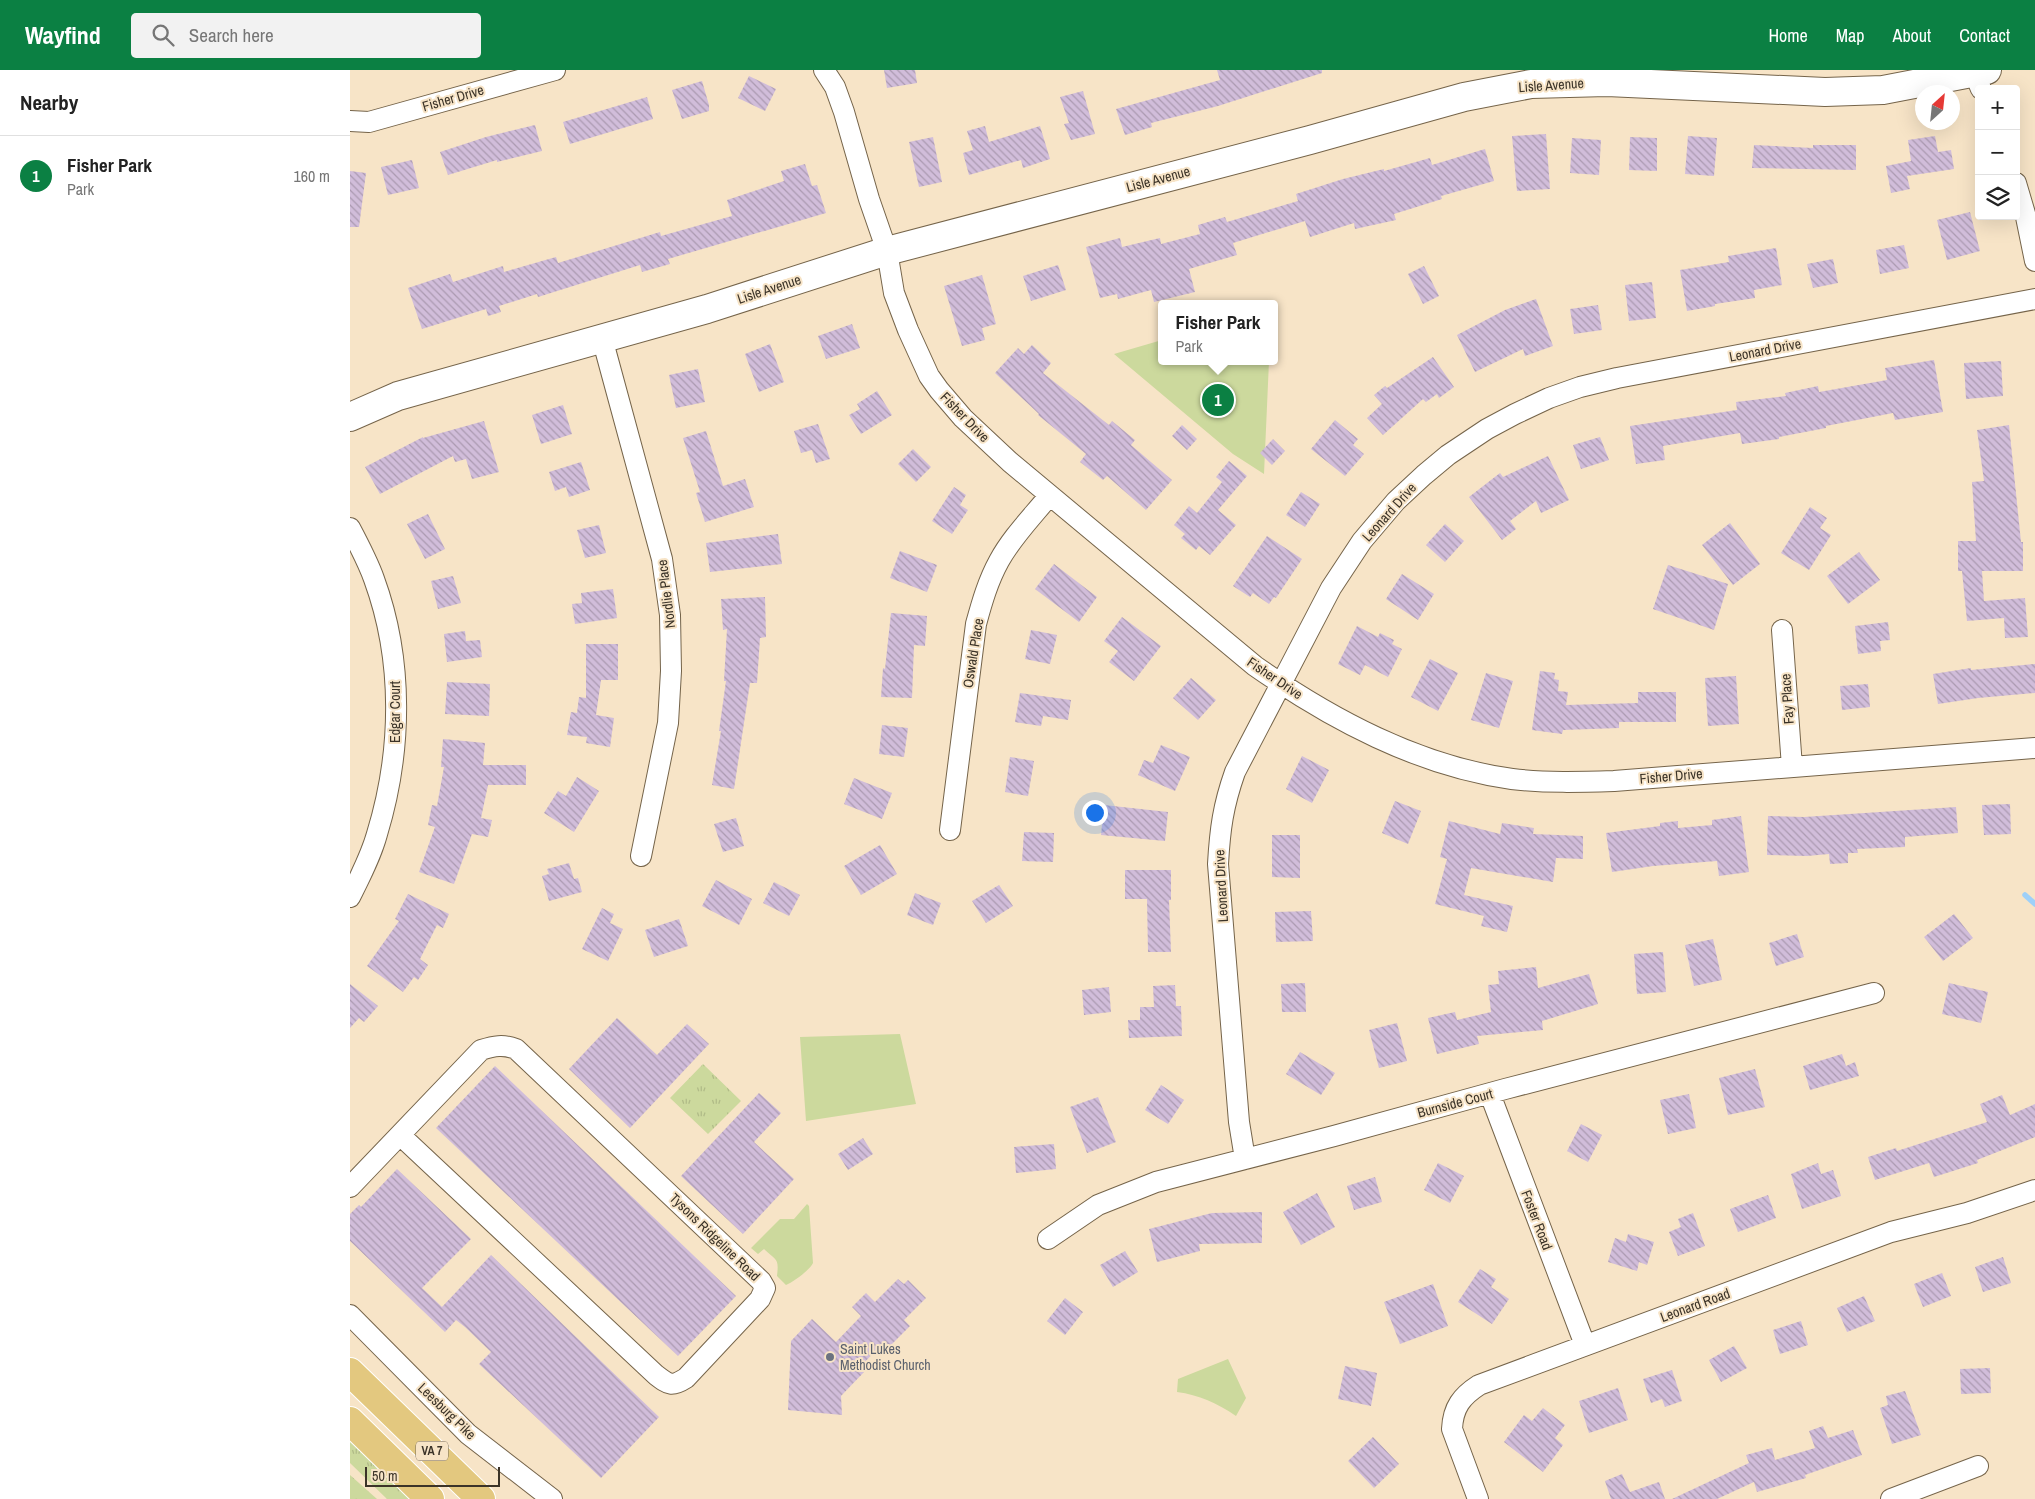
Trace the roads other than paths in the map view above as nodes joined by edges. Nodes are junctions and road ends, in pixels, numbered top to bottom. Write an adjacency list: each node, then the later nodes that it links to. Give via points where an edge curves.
1 (555, 70): 4 (street, Fisher Drive, via 369,122)
2 (824, 70): 6 (street, Fisher Drive, via 835,87 844,112)
3 (1979, 75): 6 (street, Lisle Avenue, via 1883,90 1825,92 1642,82 1531,84 1464,97)
4 (350, 121)
5 (2020, 197): 7 (street)
6 (887, 251): 9 (street, Lisle Avenue); 11 (street, Fisher Drive, via 894,294 929,376 963,418)
7 (2035, 261)
8 (2035, 299): 14 (street, Leonard Drive, via 1618,378 1580,387 1514,414 1448,454 1396,501 1362,541 1331,588)
9 (602, 338): 10 (street, Lisle Avenue, via 398,396); 18 (street, Nordlie Place, via 662,559 670,615 672,671 668,723)
10 (350, 417)
11 (1049, 496): 14 (street, Fisher Drive, via 1254,666); 17 (street, Oswald Place, via 999,561 985,591 976,624)
12 (350, 528): 19 (street, Edgar Court, via 375,581 388,629 397,714 389,785 377,835)
13 (1782, 630): 16 (street, Fay Place)
14 (1281, 684): 16 (street, Fisher Drive, via 1386,742 1427,759 1512,779 1560,783 1614,781); 23 (street, Leonard Drive, via 1235,772 1225,800 1220,829 1218,864 1239,1122)
15 (2035, 748): 16 (street, Fisher Drive)
16 (1792, 767)
17 (950, 830)
18 (641, 856)
19 (350, 897)
20 (1874, 993): 21 (street, Burnside Court)
21 (1490, 1094): 23 (street, Burnside Court); 28 (street, Foster Road)
22 (400, 1135): 22 (street, Tysons Ridgeline Road, via 656,1375 670,1384 686,1378 760,1299 765,1288 761,1280 516,1049 509,1046 495,1045 481,1050); 24 (street, Tysons Ridgeline Road)
23 (1245, 1159): 26 (street, Burnside Court, via 1118,1195)
24 (350, 1187)
25 (2035, 1190): 28 (street, Leonard Road, via 1967,1213 1891,1232)
26 (1048, 1239)
27 (350, 1315): 34 (street, Leesburg Pike, via 468,1434)
28 (1585, 1345): 35 (street, Leonard Road, via 1479,1385 1449,1404 1452,1429)
29 (350, 1372): 33 (main road, VA 7)
30 (350, 1421): 32 (main road, VA 7)
31 (1978, 1466): 36 (street)
32 (430, 1499)
33 (481, 1499)
34 (552, 1499)
35 (1478, 1499)
36 (1891, 1499)

